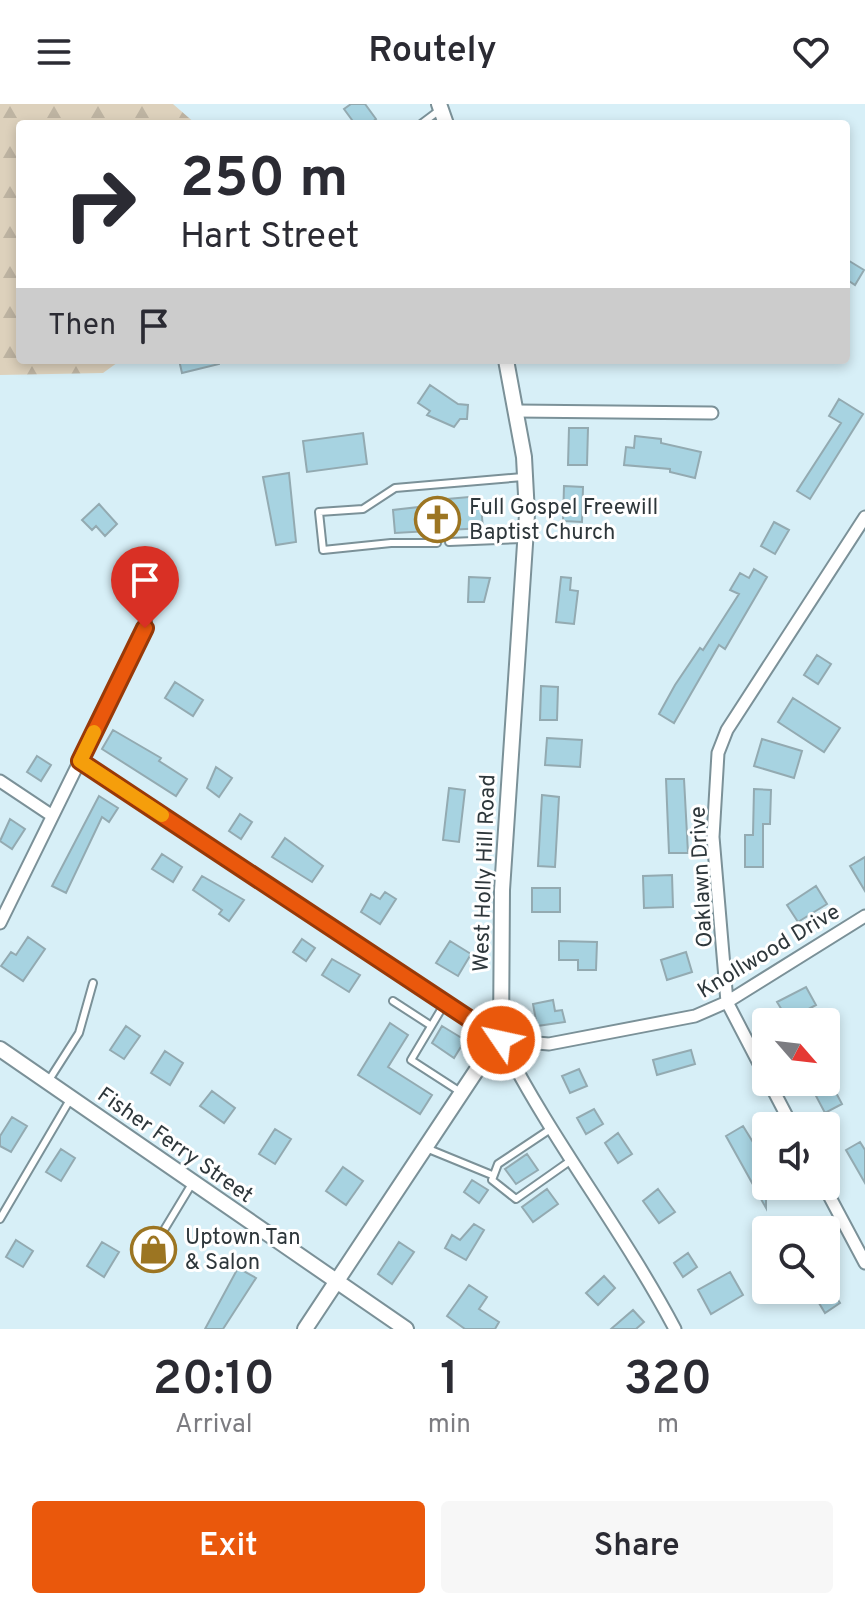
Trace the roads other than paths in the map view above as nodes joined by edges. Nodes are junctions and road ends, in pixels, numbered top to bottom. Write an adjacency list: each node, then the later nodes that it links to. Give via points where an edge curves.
1 (507, 364): 2 (street, West Holly Hill Road)
2 (517, 411): 3 (street); 4 (street, West Holly Hill Road)
3 (712, 413)
4 (526, 477): 6 (street, West Holly Hill Road); 8 (lane, via 395,488 363,509 319,512 323,550)
5 (865, 517): 17 (street, Oaklawn Drive, via 727,730 718,753 713,837)
6 (527, 539): 7 (lane); 20 (street, West Holly Hill Road, via 502,890)
7 (449, 542)
8 (437, 543)
9 (121, 579): 10 (street, via 146,614 145,628)
10 (80, 761): 12 (street); 18 (street)
11 (0, 781): 12 (street)
12 (51, 815): 14 (street)
13 (865, 916): 17 (street, Knollwood Drive)
14 (0, 923)
15 (93, 983): 23 (lane, via 70,1051)
16 (393, 1001): 19 (lane)
17 (727, 1002): 20 (street, Knollwood Drive, via 695,1016 549,1044); 22 (street, Oaklawn Drive)
18 (445, 1003): 19 (lane); 20 (street)
19 (430, 1025): 24 (lane, via 411,1060)
20 (501, 1040): 24 (street); 26 (street)
21 (0, 1049): 23 (street, Fisher Ferry Street)
22 (752, 1050)
23 (47, 1082): 25 (street, Fisher Ferry Street)
24 (462, 1093): 27 (street)
25 (71, 1098): 30 (street, Fisher Ferry Street); 32 (lane)
26 (549, 1130): 28 (street); 29 (lane, via 498,1164)
27 (426, 1148): 29 (lane); 35 (street)
28 (570, 1161): 29 (lane, via 516,1199 502,1191); 38 (street, via 648,1278)
29 (492, 1175)
30 (193, 1182): 33 (lane); 35 (street, Fisher Ferry Street)
31 (831, 1200): 34 (street)
32 (0, 1219)
33 (164, 1230)
34 (865, 1263)
35 (338, 1282): 36 (street); 37 (street, Fisher Ferry Street)
36 (305, 1329)
37 (406, 1329)
38 (675, 1329)

